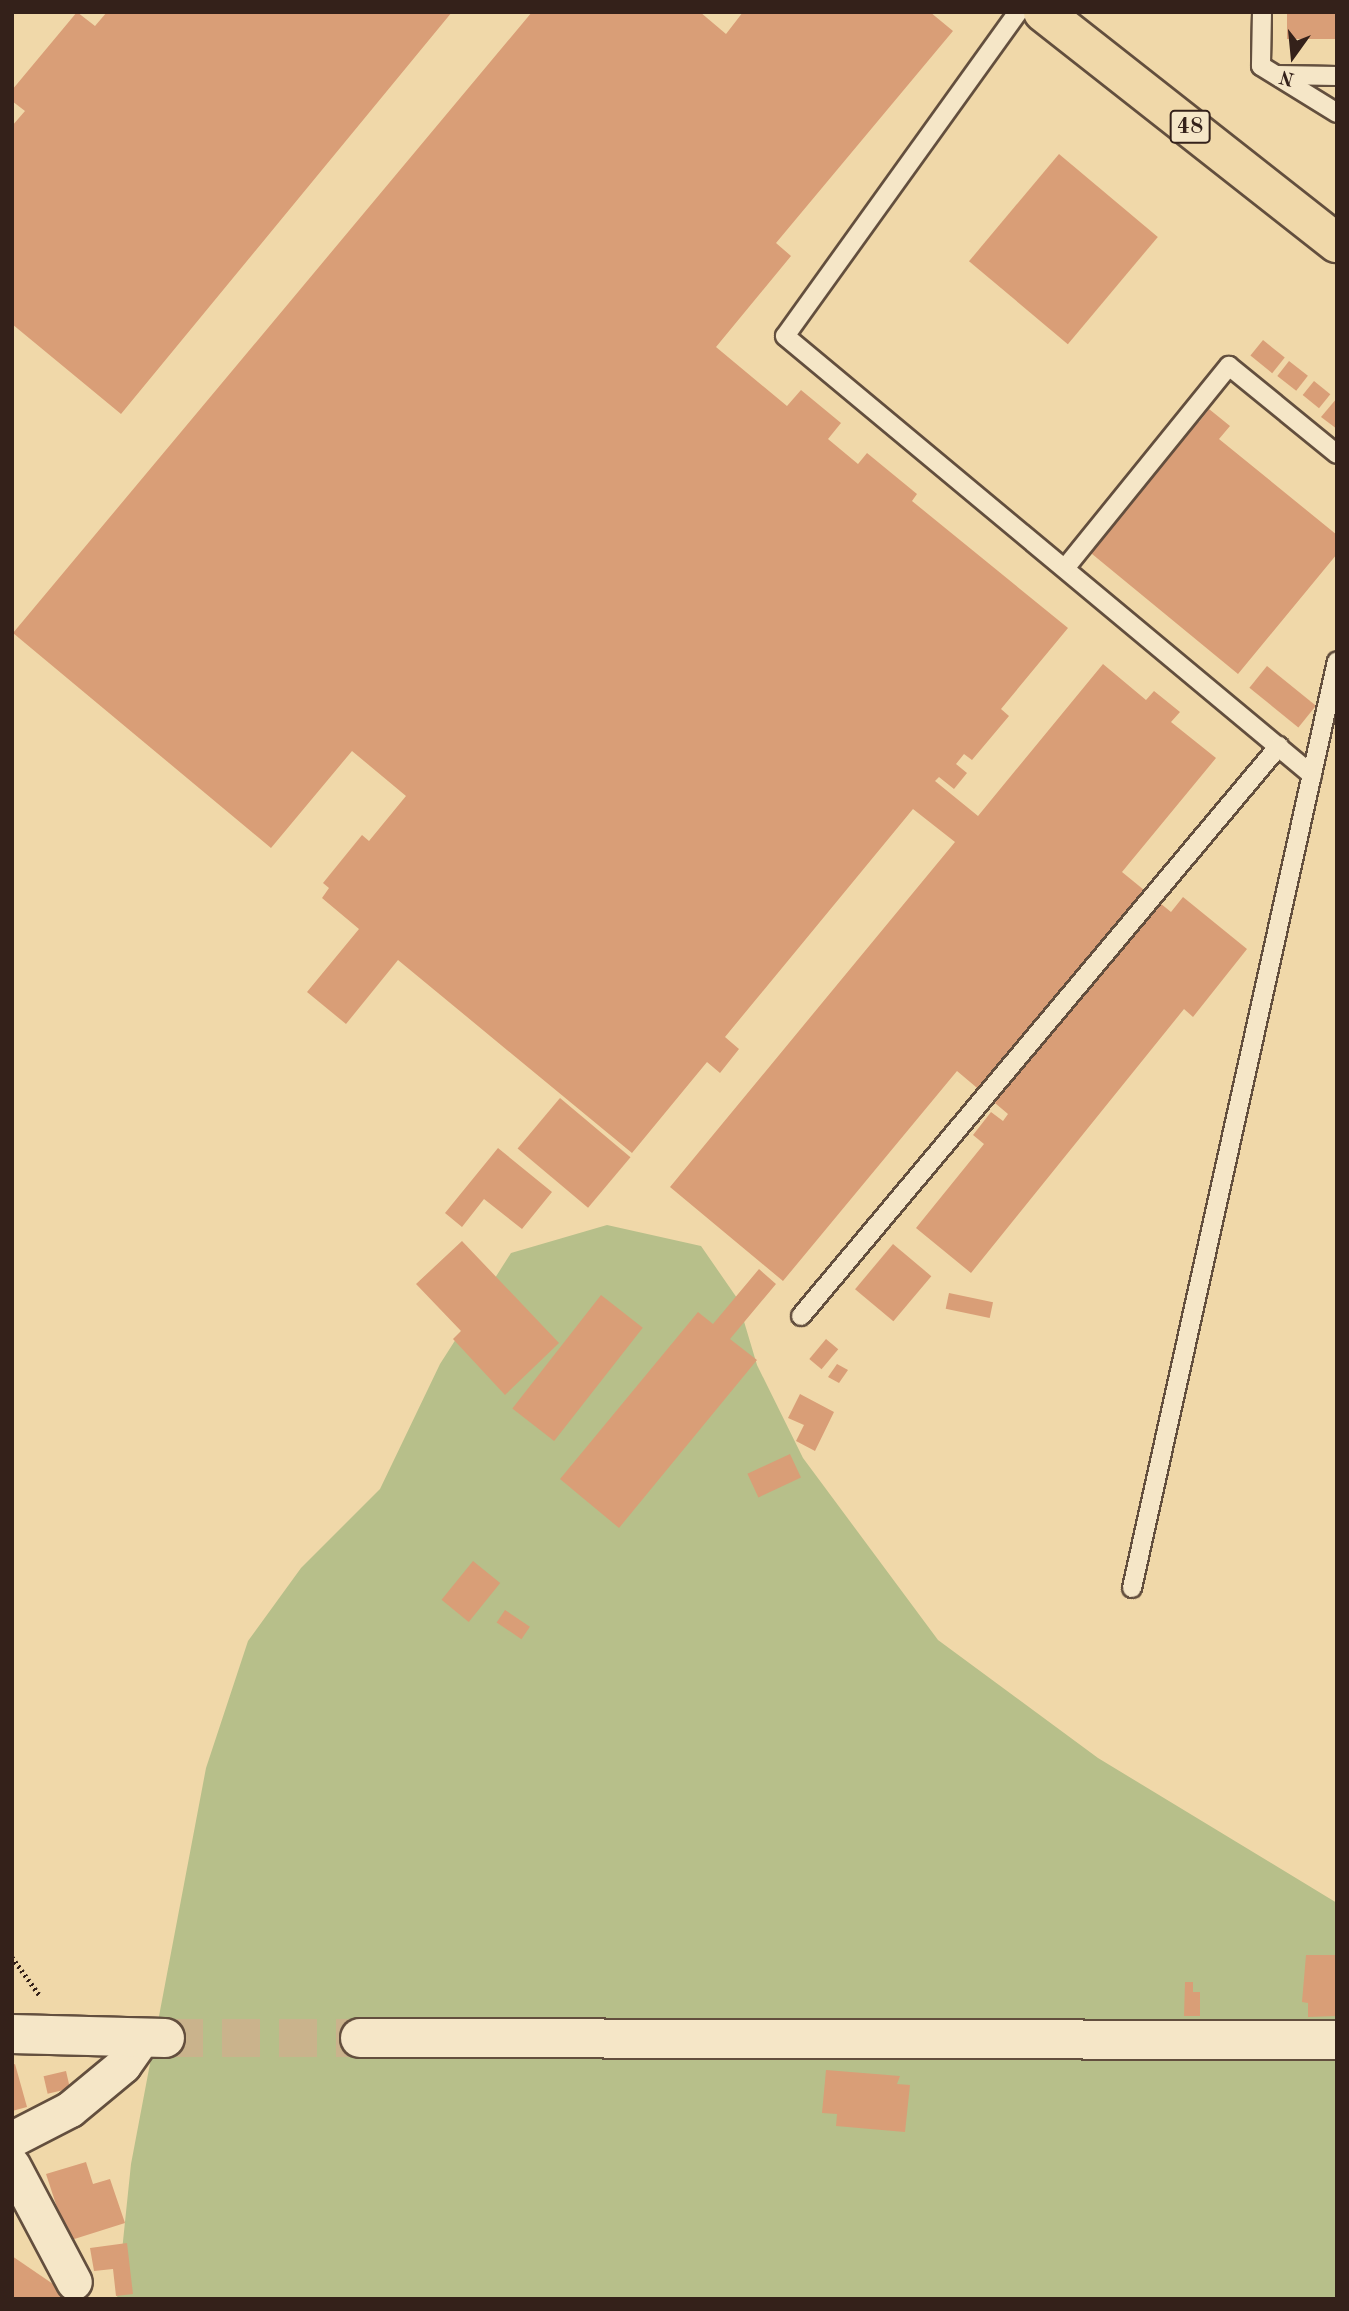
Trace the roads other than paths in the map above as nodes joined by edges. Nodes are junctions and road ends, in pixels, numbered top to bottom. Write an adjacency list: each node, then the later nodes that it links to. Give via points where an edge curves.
1 (1018, 12): 9 (lane, via 785,336)
2 (1044, 12): 7 (main road, 48)
3 (1262, 12): 4 (lane, via 1261,66)
4 (1276, 75): 5 (lane); 6 (lane)
5 (1337, 76)
6 (1337, 113)
7 (1337, 243)
8 (1337, 454): 9 (lane, via 1229,366)
9 (1066, 568): 11 (lane)
10 (1337, 662): 12 (lane)
11 (1279, 746): 12 (lane); 13 (lane)
12 (1312, 775): 14 (lane)
13 (801, 1316)
14 (1132, 1588)
15 (12, 2034): 16 (street)
16 (153, 2038): 19 (street, via 70,2109)
17 (360, 2038): 18 (street)
18 (1337, 2040)
19 (12, 2139)
20 (12, 2165): 21 (street)
21 (74, 2282)

